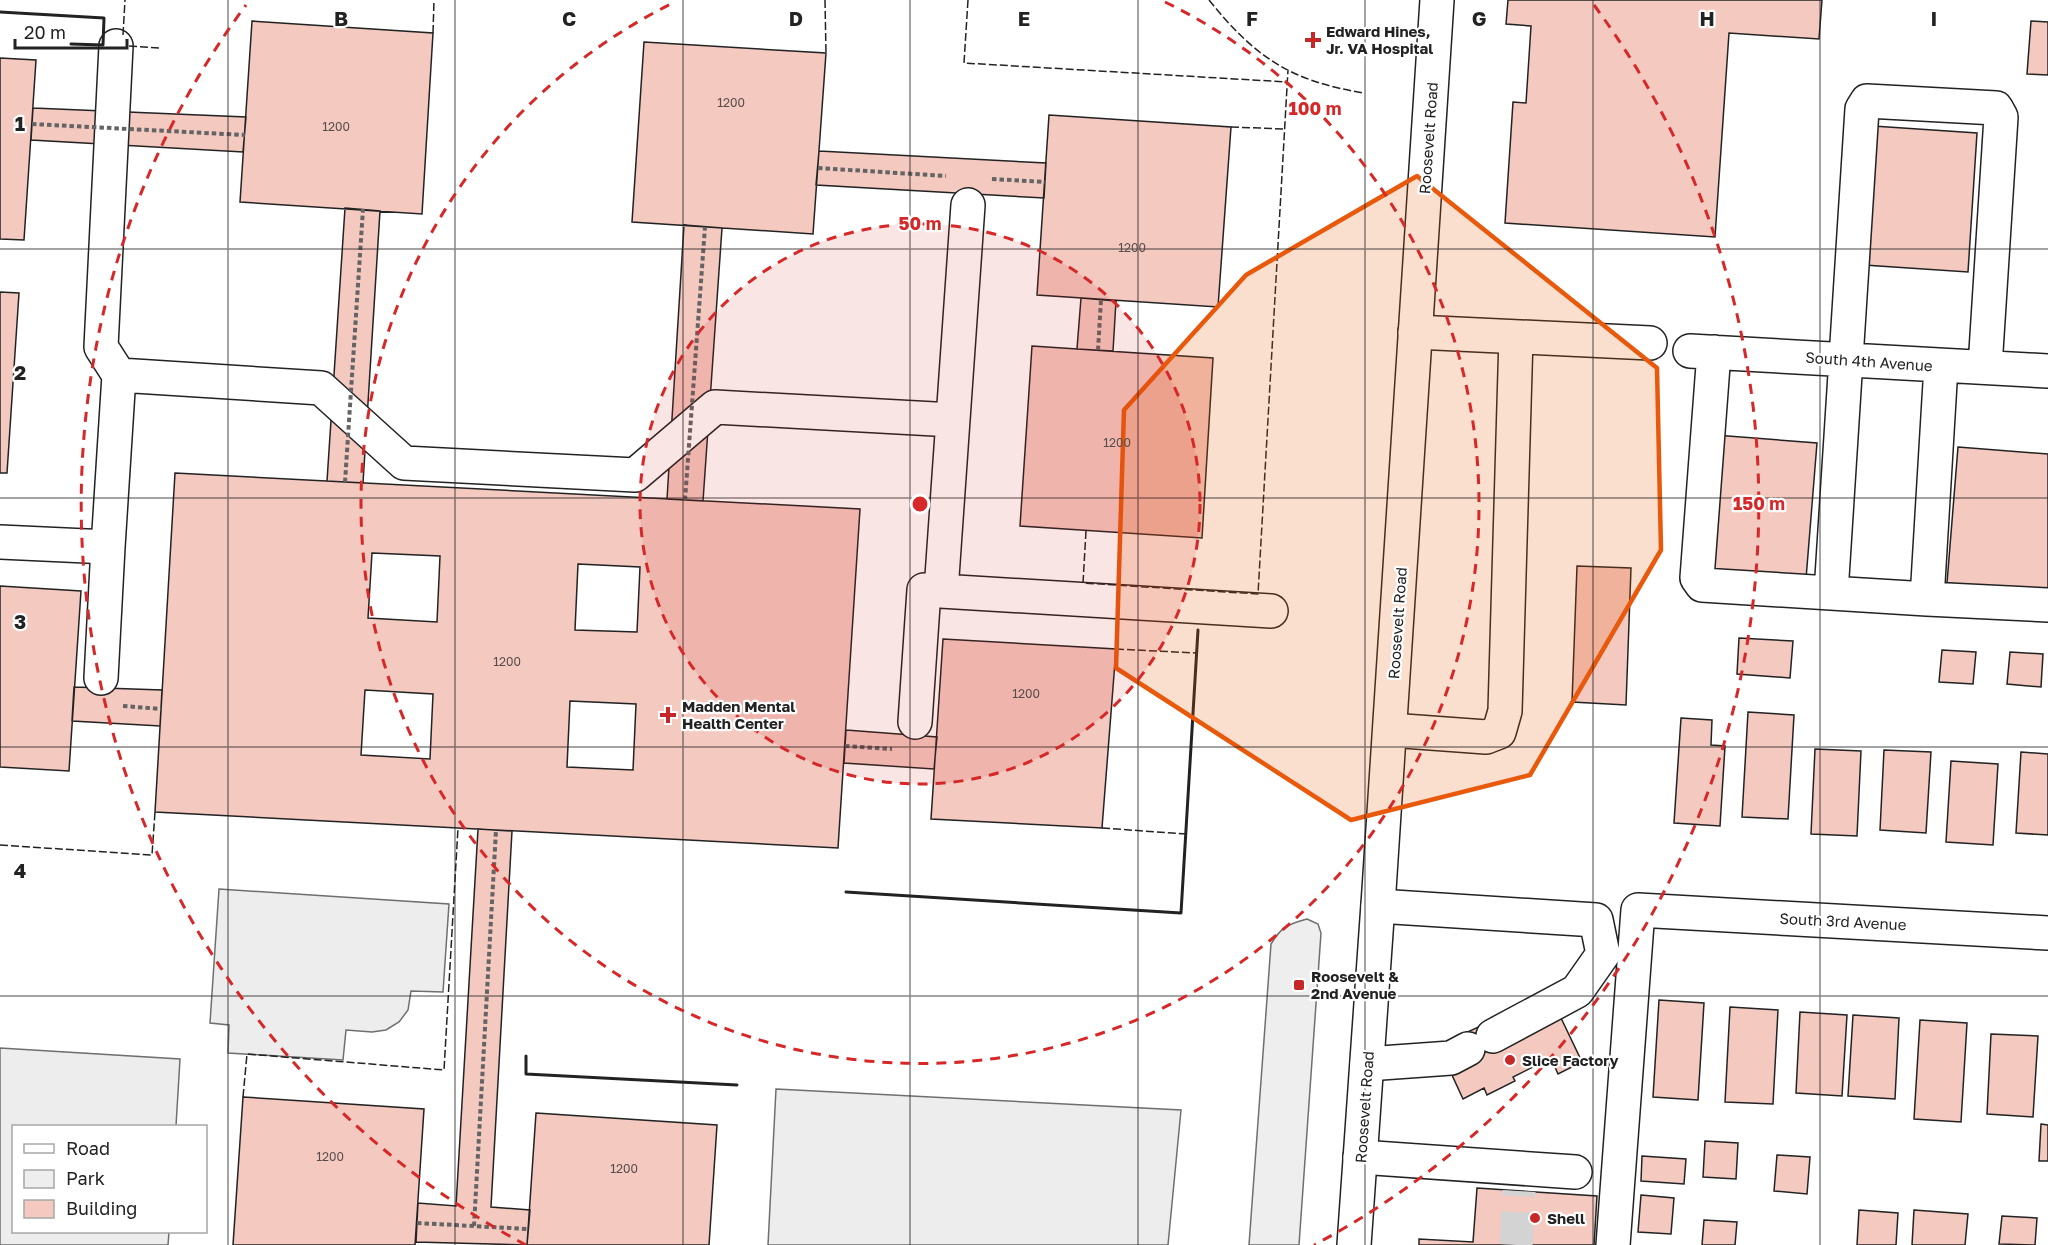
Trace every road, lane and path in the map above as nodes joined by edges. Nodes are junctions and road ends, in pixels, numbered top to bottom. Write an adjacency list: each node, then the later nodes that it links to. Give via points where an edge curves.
1 (1412, 0): 4 (main road)
2 (1437, 0): 4 (main road, Roosevelt Road)
3 (116, 46): 22 (main road, via 101,347)
4 (1433, 52): 14 (main road, Roosevelt Road)
5 (32, 124): 6 (path, bridge)
6 (245, 135)
7 (818, 168): 8 (path)
8 (949, 176)
9 (1045, 182): 10 (path)
10 (976, 192): 23 (main road)
11 (363, 209): 24 (path, bridge)
12 (705, 227): 25 (path, bridge)
13 (1101, 300): 17 (path)
14 (1415, 332): 15 (main road); 35 (main road, Roosevelt Road)
15 (1516, 337): 16 (main road); 35 (main road, via 1505,711 1499,732 1486,737)
16 (1650, 343)
17 (1098, 350)
18 (1845, 360): 19 (main road, South 4th Avenue); 20 (main road, via 1862,110 1867,101 1891,102 1996,108 2001,117); 29 (main road); 29 (main road, South 4th Avenue, via 1702,351 1696,578 1702,585)
19 (1941, 366): 20 (main road, South 4th Avenue); 30 (main road)
20 (1985, 367): 21 (main road, South 4th Avenue)
21 (2048, 371)
22 (119, 375): 23 (main road, via 321,387 404,463 635,475 716,407); 27 (main road)
23 (953, 420): 28 (main road)
24 (345, 482)
25 (686, 500)
26 (0, 542): 27 (main road)
27 (108, 547): 33 (main road)
28 (941, 591): 32 (main road); 34 (main road, via 924,590)
29 (1831, 593): 30 (main road)
30 (1927, 599): 31 (main road)
31 (2048, 606)
32 (1271, 611)
33 (101, 678)
34 (915, 722)
35 (1390, 730): 37 (main road, Roosevelt Road)
36 (496, 830): 43 (path)
37 (1378, 906): 39 (main road, Roosevelt Road); 39 (main road, via 1596,920 1603,954 1577,991 1451,1058)
38 (2048, 933): 46 (main road, South 3rd Avenue, via 1638,909)
39 (1367, 1064): 40 (main road, Roosevelt Road)
40 (1360, 1157): 41 (main road, via 1520,1180); 45 (main road, Roosevelt Road)
41 (1575, 1172)
42 (417, 1223): 43 (path)
43 (474, 1226): 44 (path)
44 (528, 1229)
45 (1354, 1245)
46 (1613, 1245)

